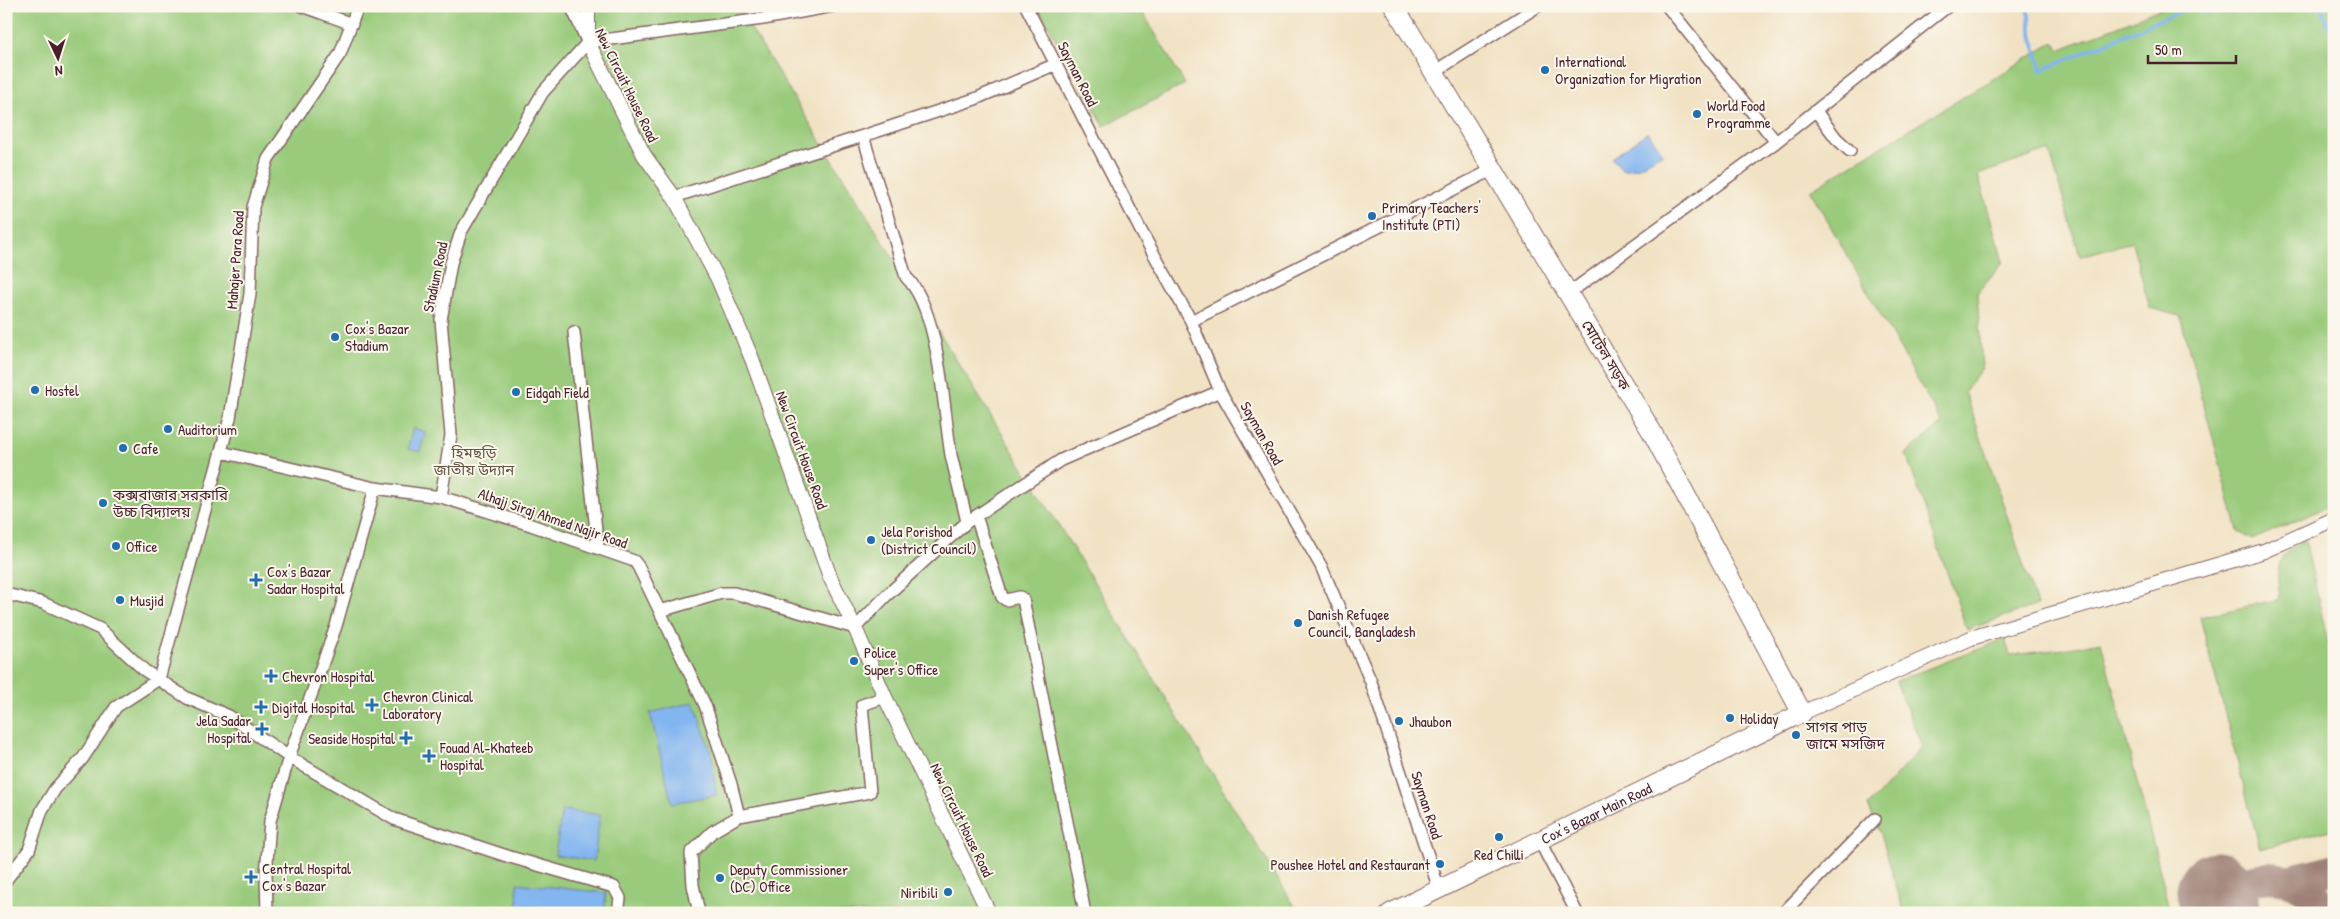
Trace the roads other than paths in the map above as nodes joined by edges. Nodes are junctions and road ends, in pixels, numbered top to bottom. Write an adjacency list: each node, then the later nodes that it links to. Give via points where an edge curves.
1 (302, 6): 11 (street)
2 (358, 6): 11 (street, Mahajer Para Road)
3 (571, 6): 12 (street, New Circuit House Road)
4 (588, 6): 12 (street)
5 (833, 6): 12 (street, via 763,19)
6 (1026, 6): 13 (street, Sayman Road)
7 (1394, 6): 14 (highway, মোটেল সড়ক)
8 (1538, 6): 14 (street)
9 (1667, 6): 17 (street)
10 (1948, 6): 15 (street)
11 (352, 24): 25 (street, Mahajer Para Road, via 340,54 268,159 253,207 250,294 230,418)
12 (588, 42): 20 (street, New Circuit House Road, via 644,155); 27 (street, Stadium Road, via 543,92 461,232 451,263 441,320 450,435)
13 (1056, 64): 16 (street, via 975,99); 22 (street, Sayman Road)
14 (1434, 72): 19 (highway, মোটেল সড়ক)
15 (1816, 111): 17 (street); 18 (street)
16 (863, 136): 20 (street); 28 (street, via 906,277 920,292 930,326 943,389 951,454)
17 (1776, 142): 21 (street)
18 (1850, 151)
19 (1494, 169): 21 (highway, মোটেল সড়ক); 22 (street)
20 (674, 197): 33 (street, New Circuit House Road, via 718,279 748,350 830,577)
21 (1569, 292): 36 (highway, মোটেল সড়ক, via 1652,432)
22 (1191, 321): 24 (street, Sayman Road)
23 (574, 332): 30 (street)
24 (1220, 392): 28 (street, via 1062,460); 42 (street, Sayman Road, via 1321,566 1371,682)
25 (220, 452): 26 (street, Alhajj Siraj Ahmed Najir Road); 34 (street, Mahajer Para Road)
26 (375, 488): 27 (street, Alhajj Siraj Ahmed Najir Road); 37 (street, via 336,626)
27 (441, 497): 30 (street, Alhajj Siraj Ahmed Najir Road)
28 (972, 519): 33 (street, via 886,596); 47 (street, via 1002,597 1006,600 1023,599)
29 (2334, 519): 36 (street, via 2264,551 1971,638)
30 (598, 548): 32 (street, Alhajj Siraj Ahmed Najir Road, via 634,561)
31 (6, 594): 34 (street, via 43,603 100,629 144,670)
32 (660, 610): 33 (street, via 722,593 734,593); 38 (street, Alhajj Siraj Ahmed Najir Road, via 705,705)
33 (856, 628): 35 (street, New Circuit House Road)
34 (159, 679): 37 (street, via 187,698 229,716); 41 (street, via 116,707 82,758 55,789 42,810 29,850)
35 (885, 697): 38 (street, via 862,705 871,790 868,794); 46 (street, New Circuit House Road)
36 (1802, 712): 40 (main road, Cox's Bazar Main Road)
37 (289, 757): 43 (street, via 270,821); 44 (street, via 394,818 614,887 620,898)
38 (739, 816): 45 (street, via 712,832 691,853)
39 (1875, 819): 50 (street)
40 (1539, 840): 42 (main road, Cox's Bazar Main Road); 49 (street)
41 (6, 880)
42 (1439, 889): 48 (main road, Cox's Bazar Main Road)
43 (266, 913)
44 (618, 913)
45 (699, 913)
46 (989, 913)
47 (1085, 913)
48 (1390, 913)
49 (1577, 913)
50 (1783, 913)

